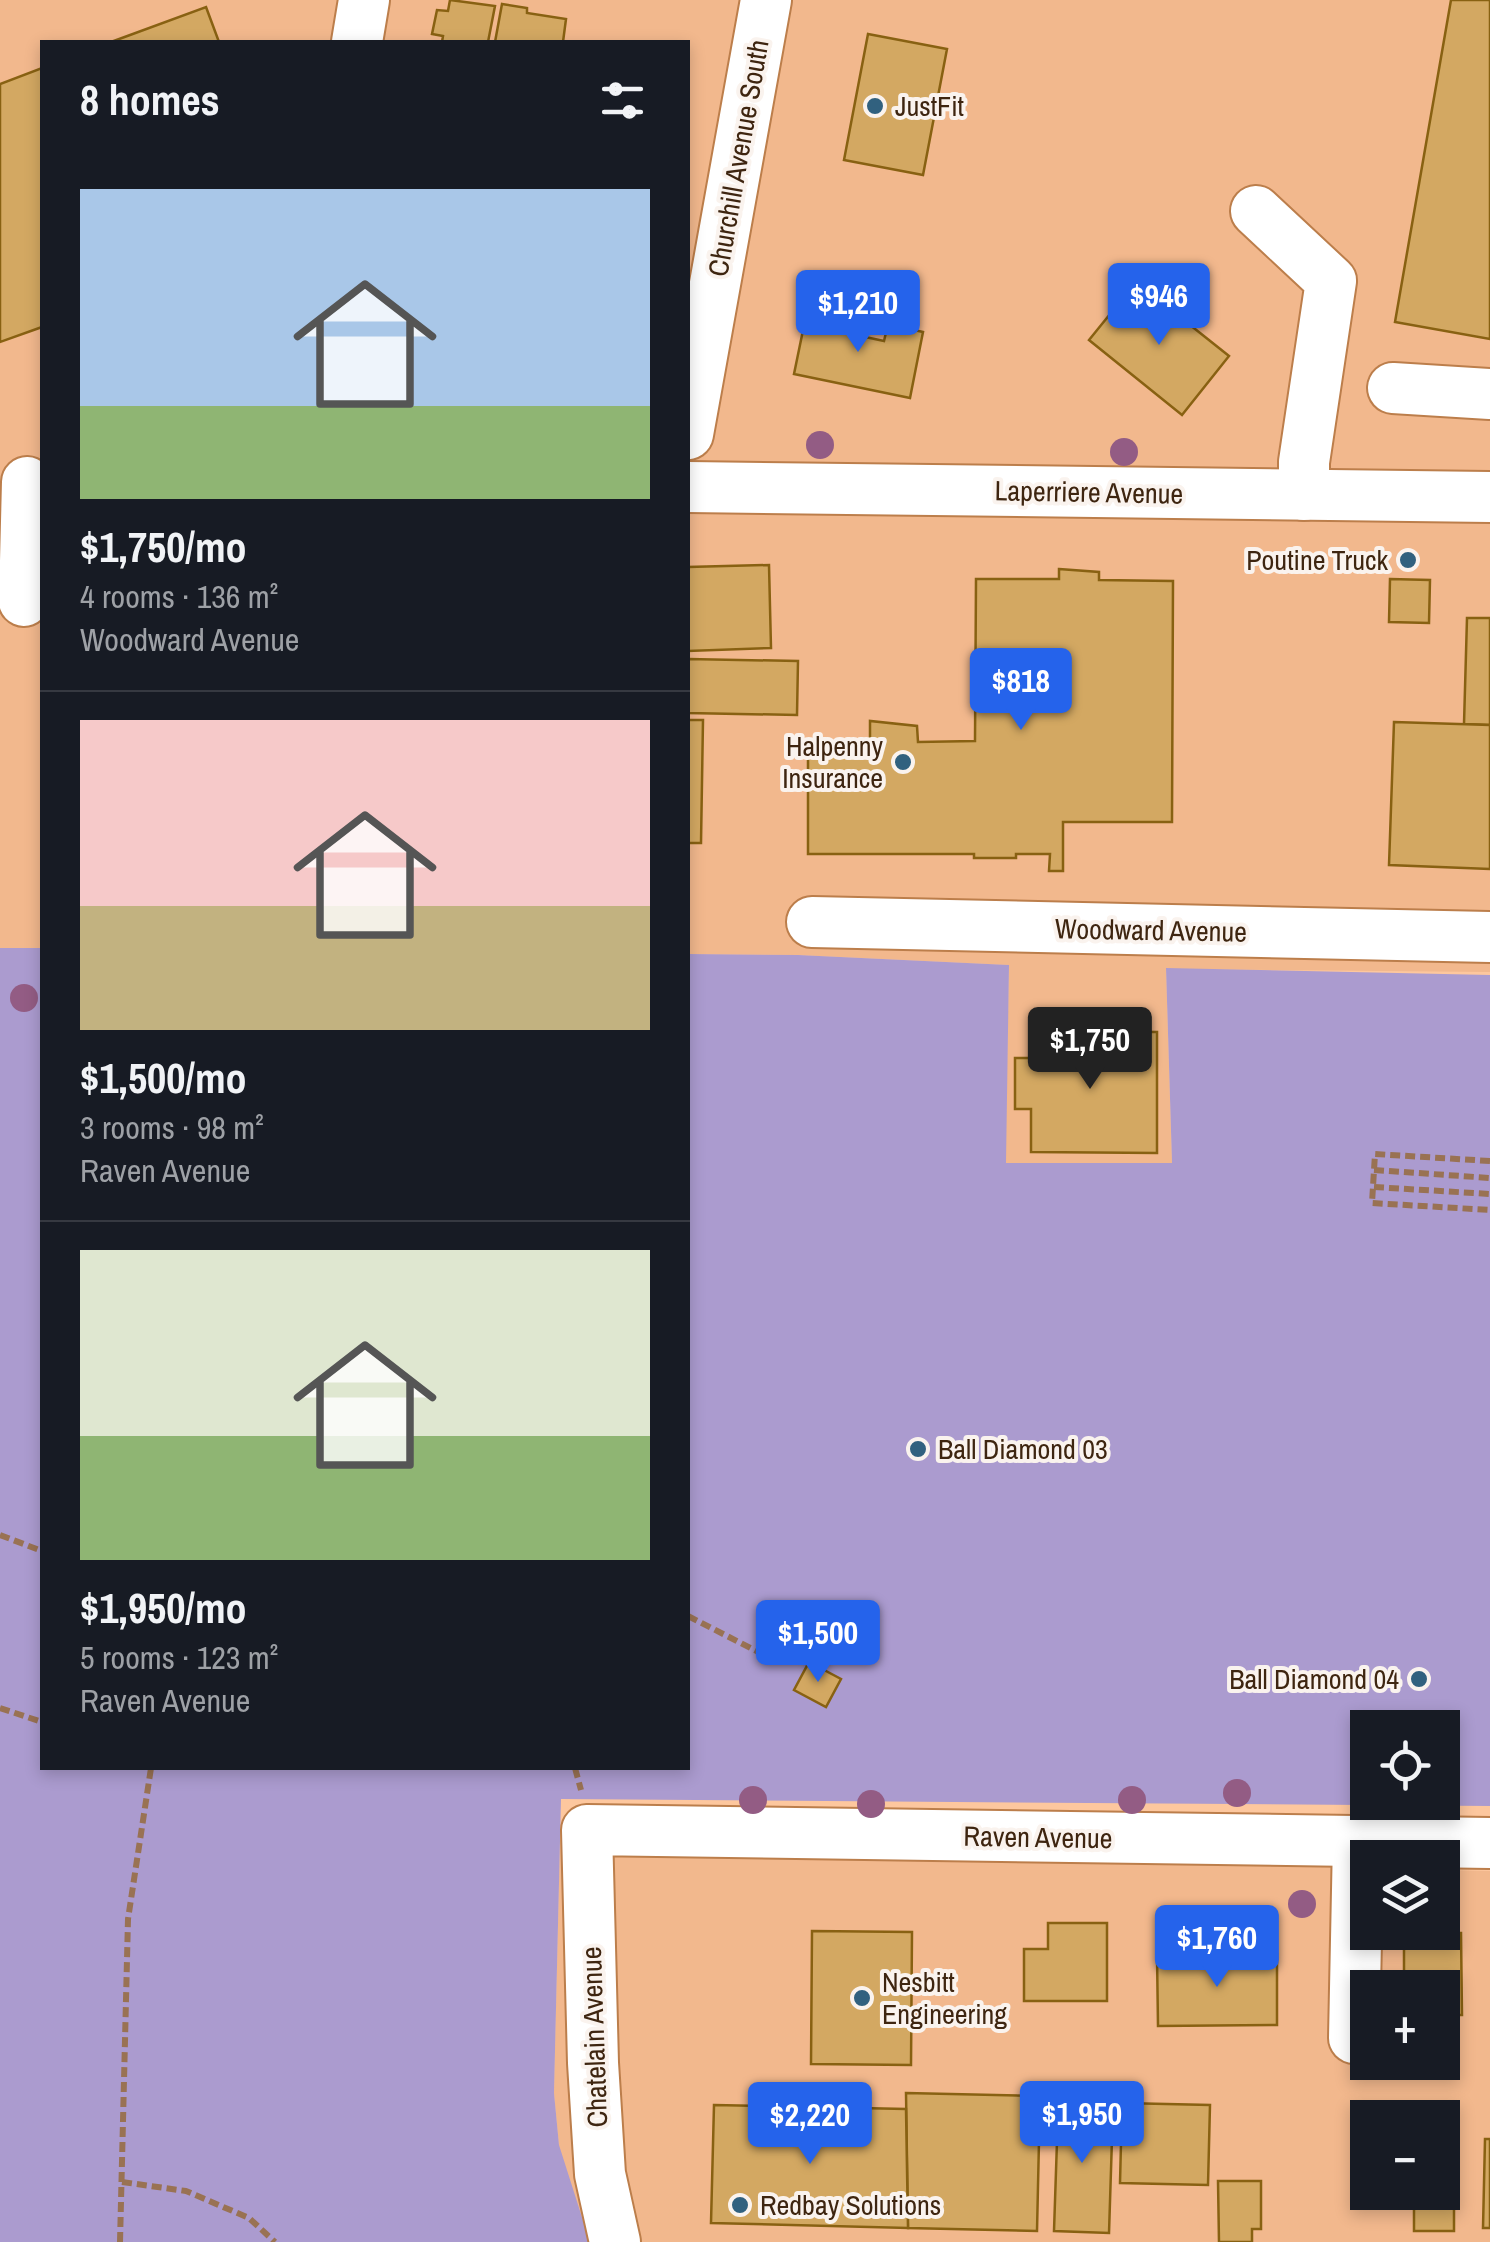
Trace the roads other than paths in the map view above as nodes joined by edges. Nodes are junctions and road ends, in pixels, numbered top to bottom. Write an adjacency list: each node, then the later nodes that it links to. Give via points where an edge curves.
1 (364, 0): 3 (street)
2 (766, 0): 7 (street, Churchill Avenue South)
3 (357, 40)
4 (1256, 211): 10 (street, via 1331,281)
5 (1393, 388): 6 (street)
6 (1490, 394)
7 (690, 423)
8 (23, 482): 12 (street)
9 (690, 487): 10 (street, Laperriere Avenue)
10 (1304, 495): 11 (street, Laperriere Avenue)
11 (1490, 497)
12 (24, 601)
13 (812, 922): 14 (street, Woodward Avenue)
14 (1490, 937)
15 (586, 1830): 16 (street, Raven Avenue); 19 (street, Chatelain Avenue, via 600,2174)
16 (1350, 1841)
17 (1460, 1843): 18 (street, Raven Avenue)
18 (1490, 1843)
19 (615, 2242)

